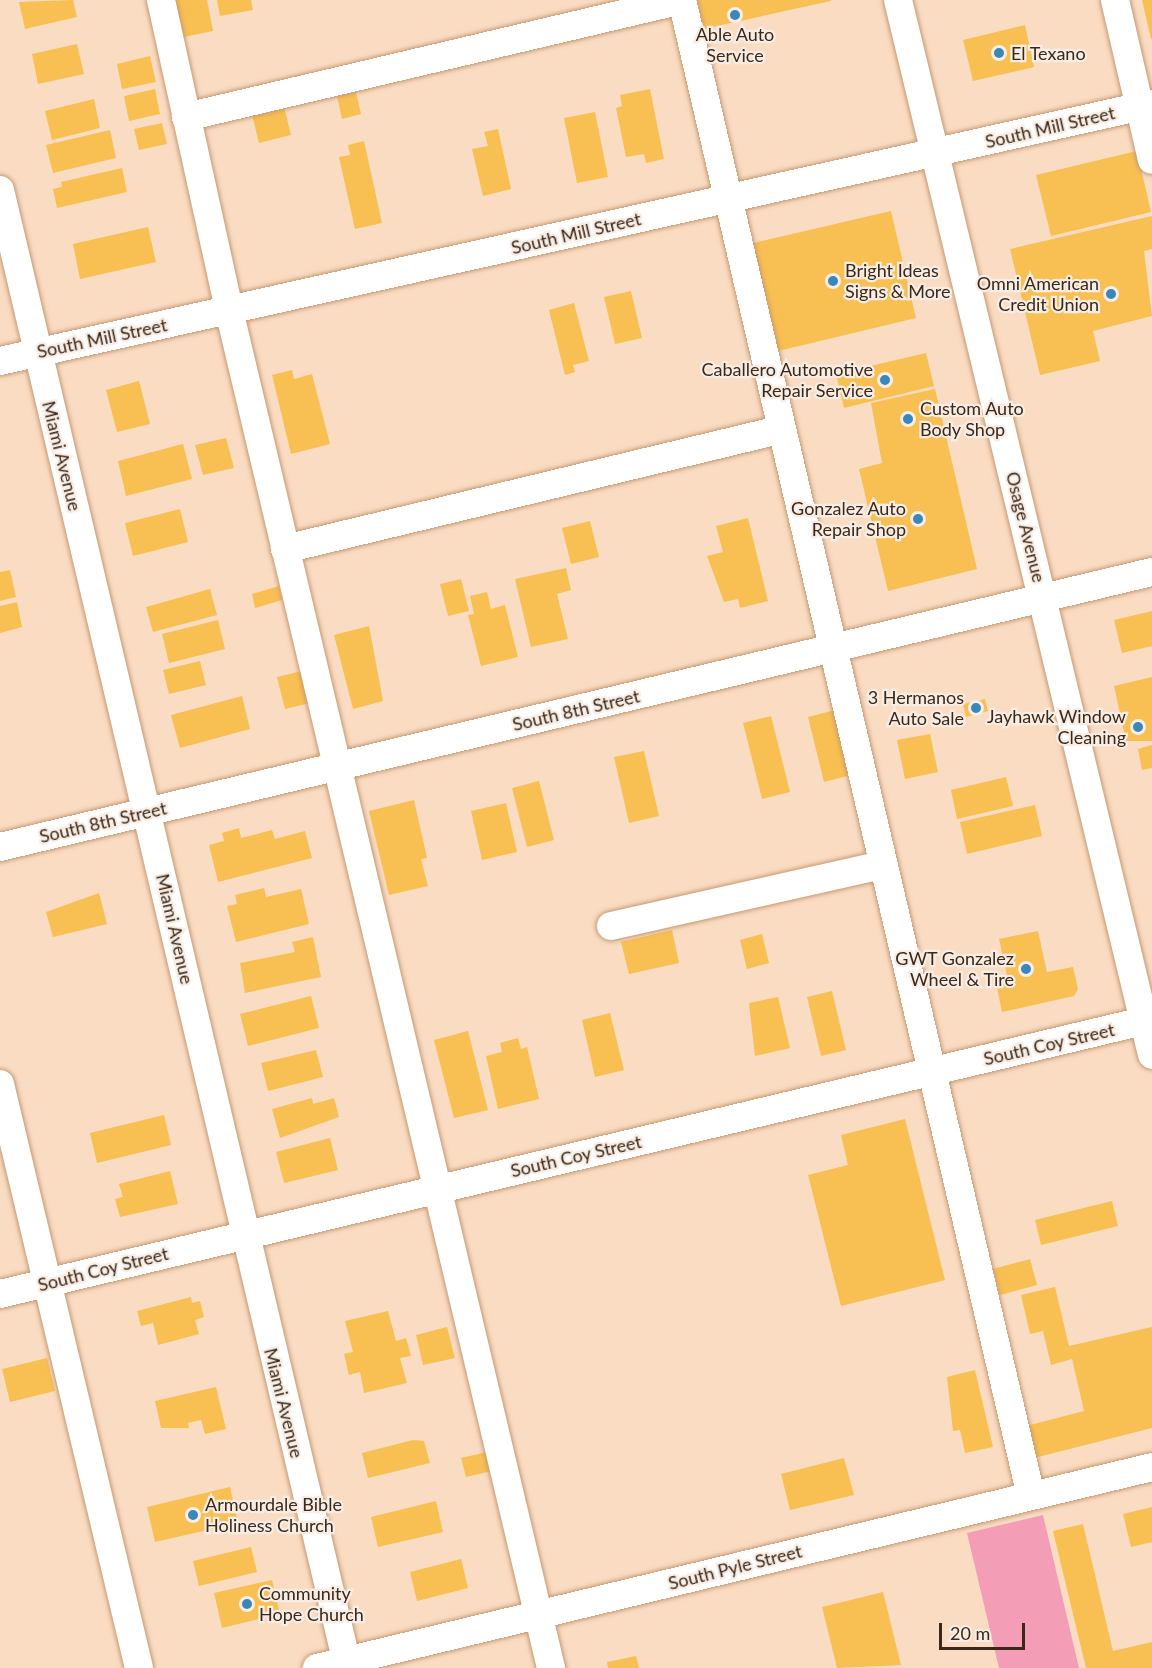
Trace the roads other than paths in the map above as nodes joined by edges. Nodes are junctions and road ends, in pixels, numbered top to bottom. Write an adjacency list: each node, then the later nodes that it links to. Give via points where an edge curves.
1 (160, 0): 5 (street)
2 (898, 0): 6 (street, Osage Avenue)
3 (1114, 0): 4 (street)
4 (1146, 105): 6 (street, South Mill Street); 7 (street)
5 (186, 117): 9 (street, via 682,0); 10 (street)
6 (934, 154): 9 (street, South Mill Street); 16 (street, Osage Avenue)
7 (1152, 160)
8 (0, 190): 11 (street, Miami Avenue)
9 (726, 200): 10 (street, South Mill Street); 13 (street)
10 (229, 310): 11 (street, South Mill Street); 14 (street)
11 (37, 353): 12 (street, South Mill Street); 19 (street, Miami Avenue)
12 (0, 361)
13 (779, 430): 14 (street); 17 (street)
14 (285, 549): 18 (street)
15 (1152, 572): 16 (street, South 8th Street)
16 (1044, 599): 17 (street, South 8th Street); 23 (street, Osage Avenue)
17 (831, 649): 18 (street, South 8th Street); 21 (street)
18 (337, 766): 19 (street, South 8th Street); 27 (street)
19 (148, 811): 20 (street, South 8th Street); 28 (street, Miami Avenue)
20 (0, 847)
21 (882, 865): 22 (street); 25 (street)
22 (610, 926)
23 (1148, 1020): 24 (street, Osage Avenue); 25 (street, South Coy Street)
24 (1152, 1055)
25 (931, 1072): 27 (street, South Coy Street); 32 (street)
26 (0, 1084): 29 (street)
27 (438, 1188): 28 (street, South Coy Street); 33 (street)
28 (244, 1234): 29 (street, South Coy Street); 34 (street, Miami Avenue)
29 (47, 1283): 30 (street, South Coy Street); 35 (street)
30 (0, 1294)
31 (1152, 1467): 32 (street, South Pyle Street)
32 (1031, 1496): 33 (street, South Pyle Street)
33 (538, 1615): 34 (street, South Pyle Street); 37 (street)
34 (347, 1664): 36 (street, South Pyle Street)
35 (139, 1668)
36 (317, 1668)
37 (551, 1668)

